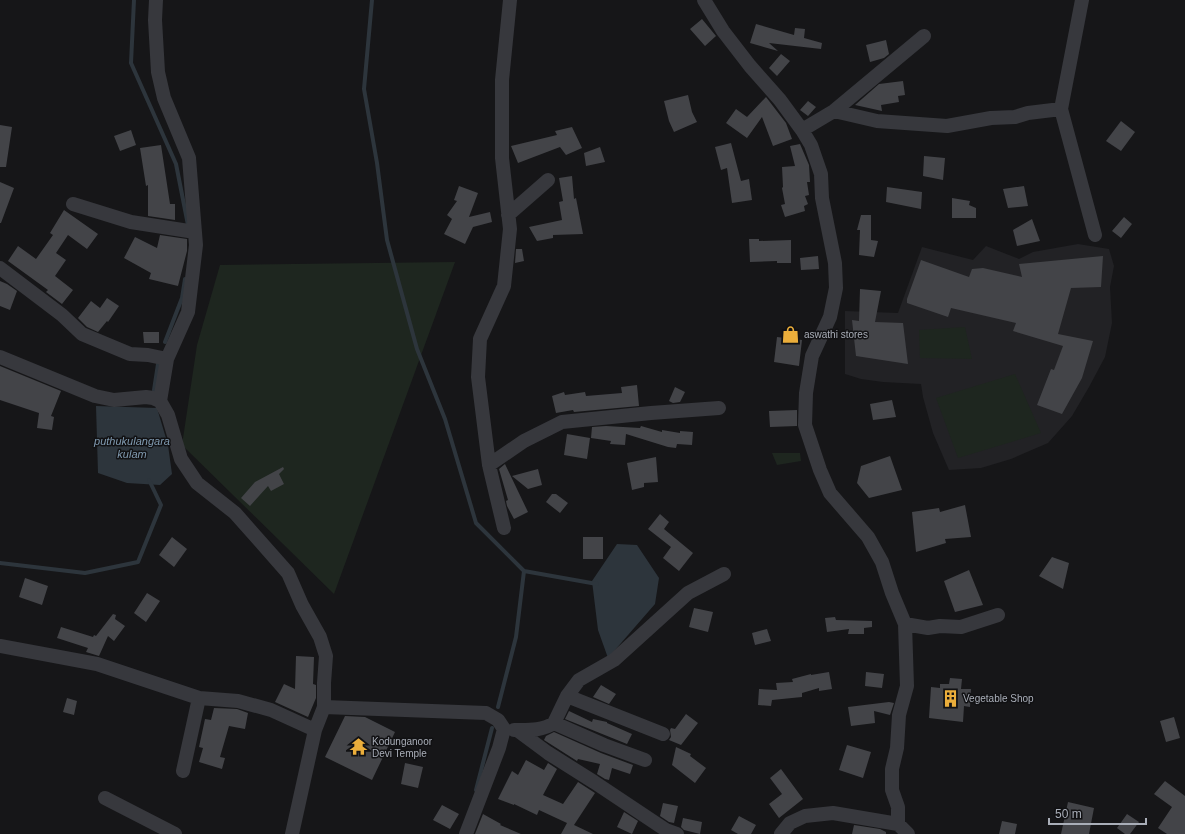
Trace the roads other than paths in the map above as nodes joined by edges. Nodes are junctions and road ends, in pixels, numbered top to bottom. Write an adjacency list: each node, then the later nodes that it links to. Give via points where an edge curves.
1 (156, 0): 12 (street, via 160,86 188,158)
2 (510, 0): 11 (street, via 502,80 502,158)
3 (704, 0): 8 (street, via 750,66)
4 (1082, 0): 6 (street)
5 (924, 36): 7 (street)
6 (1061, 109): 7 (street, via 947,126 877,121); 13 (street)
7 (834, 112): 8 (street)
8 (802, 130): 23 (street, via 811,145 821,174 822,198 835,263 836,288 830,317 812,356 806,393 805,425 830,493 868,538 882,562)
9 (548, 180): 11 (street)
10 (72, 204): 12 (street, via 131,222)
11 (508, 215): 19 (street, via 510,229 504,286 480,339 478,377)
12 (195, 232): 16 (street, via 188,312)
13 (1095, 235)
14 (0, 268): 16 (street, via 62,315 82,334 130,354)
15 (0, 357): 17 (street, via 94,396 114,400 146,397)
16 (167, 359): 17 (street)
17 (160, 401): 27 (street, via 168,414 181,459 197,484 235,513 288,573 320,637 326,656)
18 (719, 408): 19 (street, via 562,422 524,441)
19 (488, 465): 20 (street)
20 (504, 528)
21 (724, 574): 25 (street, via 688,593 614,660 579,680)
22 (998, 615): 23 (street, via 960,627 928,628)
23 (905, 624): 35 (street, via 907,686 892,769 892,790 898,808)
24 (0, 646): 26 (street, via 97,664)
25 (567, 696): 28 (street); 31 (street)
26 (199, 698): 30 (street, via 238,701 271,710); 33 (street)
27 (324, 707): 29 (street, via 486,713); 30 (street)
28 (554, 723): 29 (street, via 539,729); 32 (street)
29 (511, 729): 38 (street, via 499,748); 39 (street, via 666,830)
30 (315, 730): 37 (street)
31 (663, 734)
32 (644, 760)
33 (183, 771)
34 (105, 798): 36 (street)
35 (898, 824): 40 (street, via 833,813 805,816 790,823); 41 (street)
36 (174, 834)
37 (292, 834)
38 (466, 834)
39 (677, 834)
40 (781, 834)
41 (908, 834)

